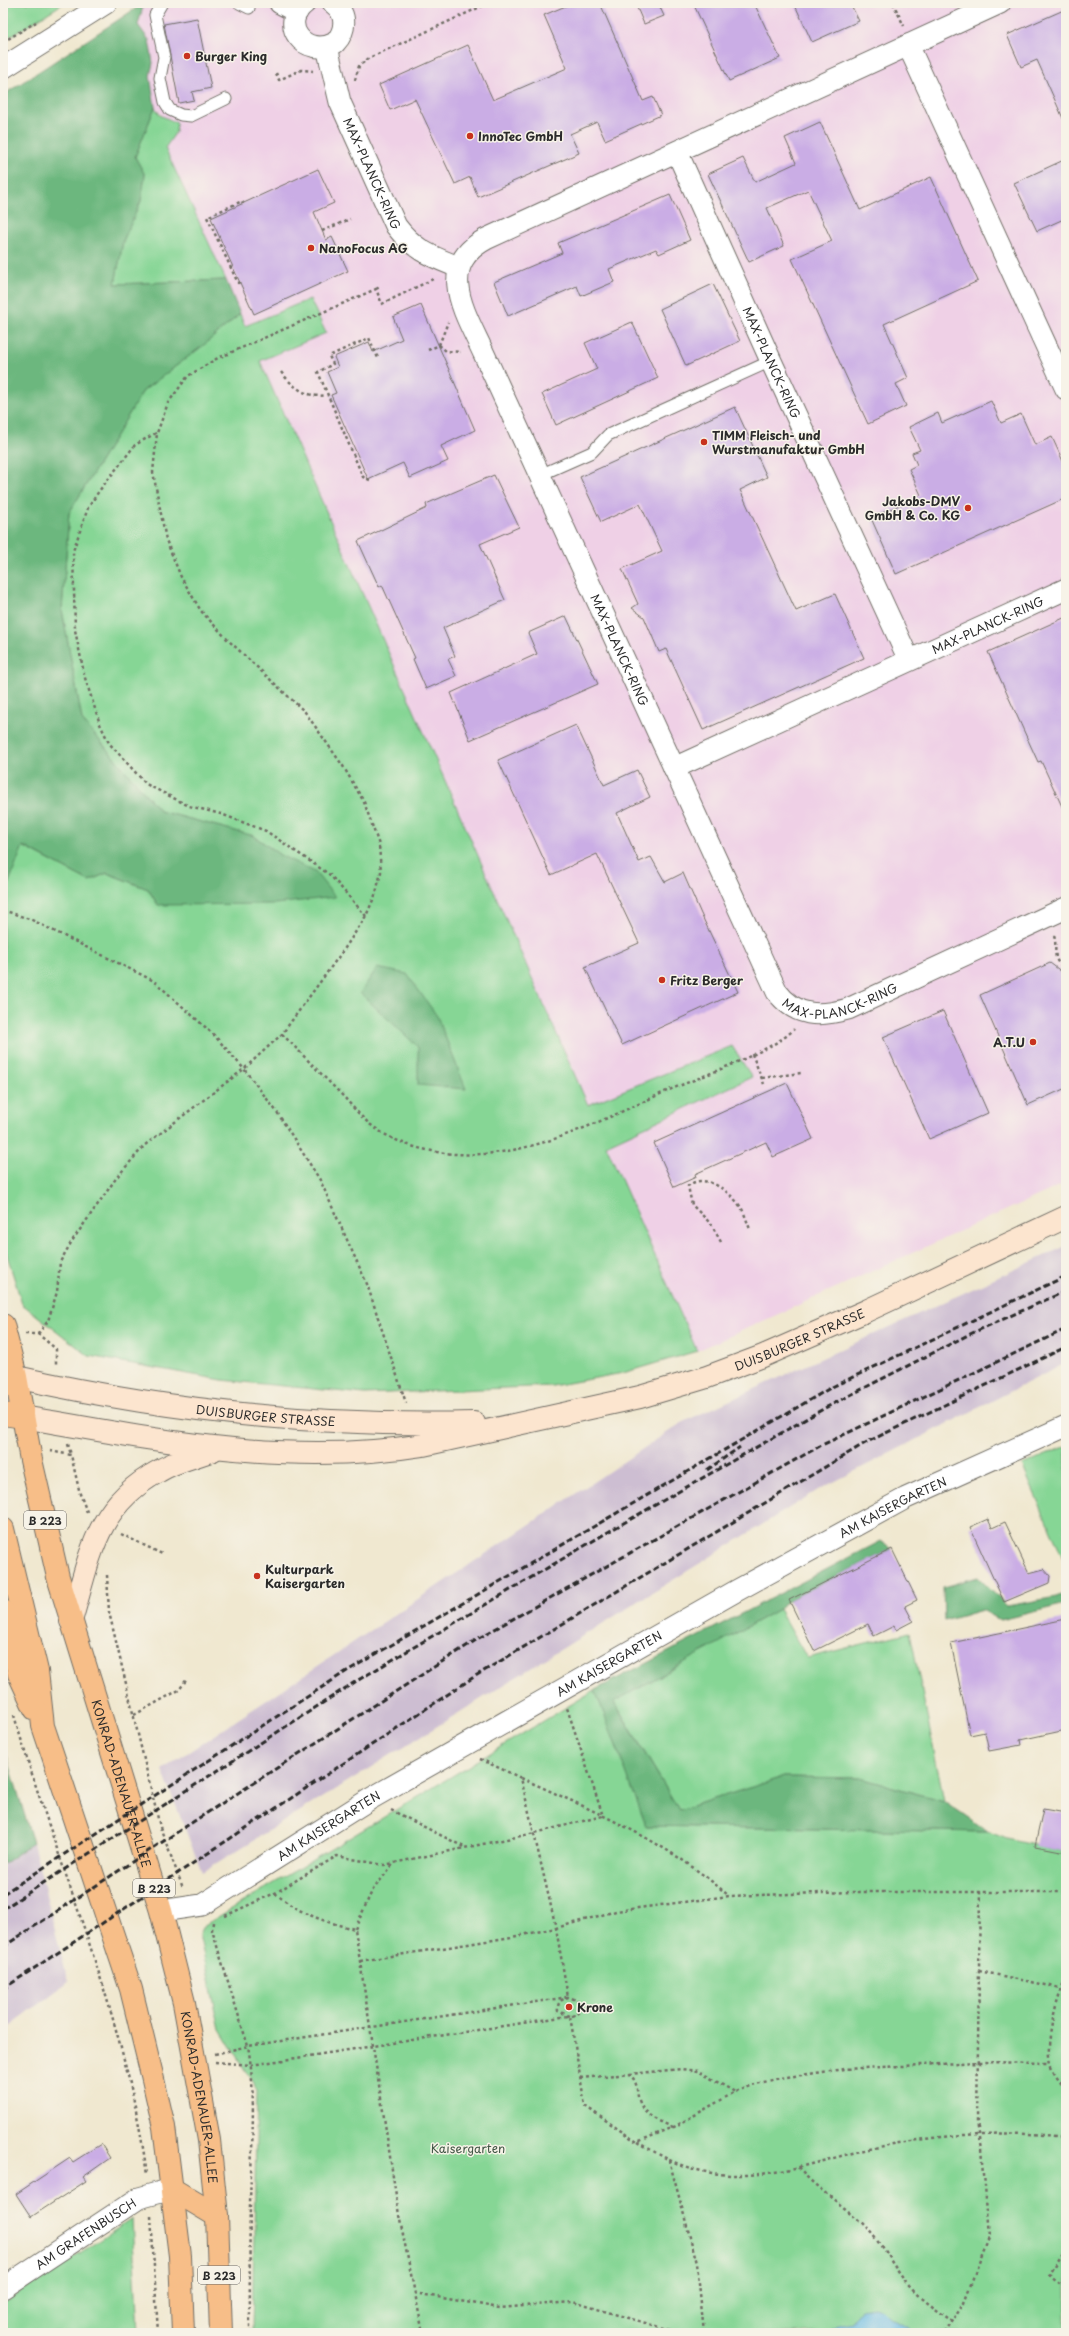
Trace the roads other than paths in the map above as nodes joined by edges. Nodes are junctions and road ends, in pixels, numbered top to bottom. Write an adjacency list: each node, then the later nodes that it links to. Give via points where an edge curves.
1 (106, 3): 8 (street)
2 (162, 3): 9 (lane, via 155,15 164,56 160,78 164,102 170,110 191,116)
3 (333, 3): 7 (street, via 342,13 344,29 335,44)
4 (1000, 3): 6 (street)
5 (294, 6): 7 (street, via 295,31 299,39 316,49)
6 (910, 44): 10 (street); 13 (street)
7 (327, 47): 11 (street, MAX-PLANCK-RING, via 340,102 396,226 409,243)
8 (3, 68)
9 (226, 99)
10 (677, 152): 11 (street, via 472,246); 12 (street, MAX-PLANCK-RING)
11 (453, 265): 14 (street, MAX-PLANCK-RING, via 466,312)
12 (771, 361): 14 (lane, via 608,435 592,452); 16 (street, MAX-PLANCK-RING)
13 (1066, 389)
14 (540, 475): 17 (street, MAX-PLANCK-RING)
15 (1066, 589): 16 (street, MAX-PLANCK-RING)
16 (909, 660): 17 (street, MAX-PLANCK-RING)
17 (674, 768): 18 (street, MAX-PLANCK-RING, via 777,992 790,1006 807,1014 817,1015 848,1009)
18 (1066, 908)
19 (1066, 1217): 23 (main road, DUISBURGER STRASSE, via 866,1311 728,1369 640,1397)
20 (3, 1325): 21 (main road, B 223)
21 (10, 1375): 22 (main road, KONRAD-ADENAUER-ALLEE / B 223); 23 (main road, DUISBURGER STRASSE, via 171,1407 229,1414 413,1425)
22 (13, 1415): 25 (main road, DUISBURGER STRASSE); 28 (main road, KONRAD-ADENAUER-ALLEE / B 223, via 29,1448 58,1577)
23 (520, 1422): 25 (main road, DUISBURGER STRASSE, via 423,1445 362,1452 295,1454)
24 (1066, 1426): 30 (street, AM KAISERGARTEN, via 906,1498 736,1591 370,1799 202,1905)
25 (217, 1449): 28 (main road, via 159,1470 125,1495 101,1526 89,1556)
26 (3, 1529): 29 (main road, B 223, via 37,1672)
27 (3, 1611): 29 (main road, via 19,1674)
28 (72, 1621): 30 (main road, KONRAD-ADENAUER-ALLEE / B 223, via 86,1674)
29 (44, 1726): 31 (main road, B 223, via 131,1989 164,2127)
30 (161, 1911): 32 (main road, KONRAD-ADENAUER-ALLEE / B 223, via 195,2060 209,2140)
31 (172, 2188): 32 (main road); 33 (street, AM GRAFENBUSCH, via 139,2198); 34 (main road, B 223, via 180,2256)
32 (217, 2216): 35 (main road, KONRAD-ADENAUER-ALLEE / B 223)
33 (3, 2288)
34 (182, 2333)
35 (221, 2333)

